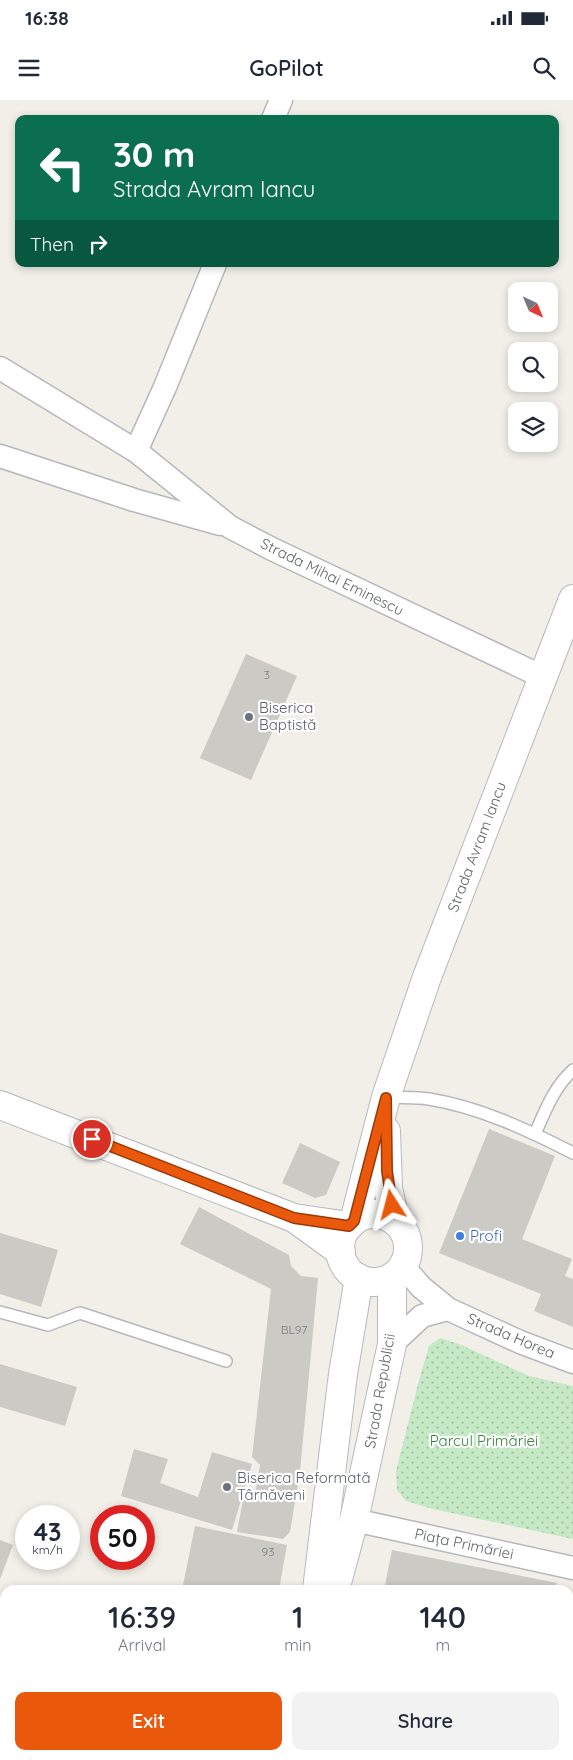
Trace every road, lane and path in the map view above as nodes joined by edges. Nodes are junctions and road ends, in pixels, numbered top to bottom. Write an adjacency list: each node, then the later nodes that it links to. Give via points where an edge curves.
1 (281, 100): 2 (street)
2 (275, 115)
3 (214, 267): 5 (street)
4 (0, 368): 5 (street, Strada Mihai Eminescu)
5 (136, 450): 7 (street, Strada Mihai Eminescu)
6 (0, 456): 7 (street, via 134,500)
7 (230, 527): 9 (street, Strada Mihai Eminescu, via 272,550)
8 (573, 599): 9 (main road, Strada Avram Iancu)
9 (544, 677): 11 (main road, Strada Avram Iancu, via 427,977)
10 (573, 1070): 13 (lane, via 546,1108)
11 (386, 1098): 13 (lane, via 427,1099 459,1105); 16 (main road, Strada Avram Iancu, via 388,1188); 17 (main road, Strada Avram Iancu)
12 (0, 1105): 15 (main road)
13 (535, 1134): 14 (lane)
14 (573, 1153)
15 (294, 1218): 17 (main road); 18 (main road)
16 (395, 1221): 17 (main road, via 375,1214 364,1216); 19 (main road, via 406,1237 407,1257)
17 (352, 1224): 18 (main road, via 344,1234)
18 (341, 1252): 20 (main road, via 350,1272)
19 (397, 1272): 20 (main road, via 381,1281); 21 (street, Strada Horea, via 422,1287); 23 (main road, Strada Republicii)
20 (359, 1278): 28 (main road, via 343,1374)
21 (448, 1309): 23 (street, Strada Horea, via 422,1316); 25 (street, Strada Horea)
22 (0, 1312): 24 (lane, via 48,1326 80,1313)
23 (392, 1344): 26 (main road, Strada Republicii)
24 (226, 1360)
25 (573, 1362)
26 (354, 1520): 27 (street, Piața Primăriei); 29 (main road, Strada Republicii)
27 (573, 1568)
28 (318, 1585)
29 (336, 1585)

